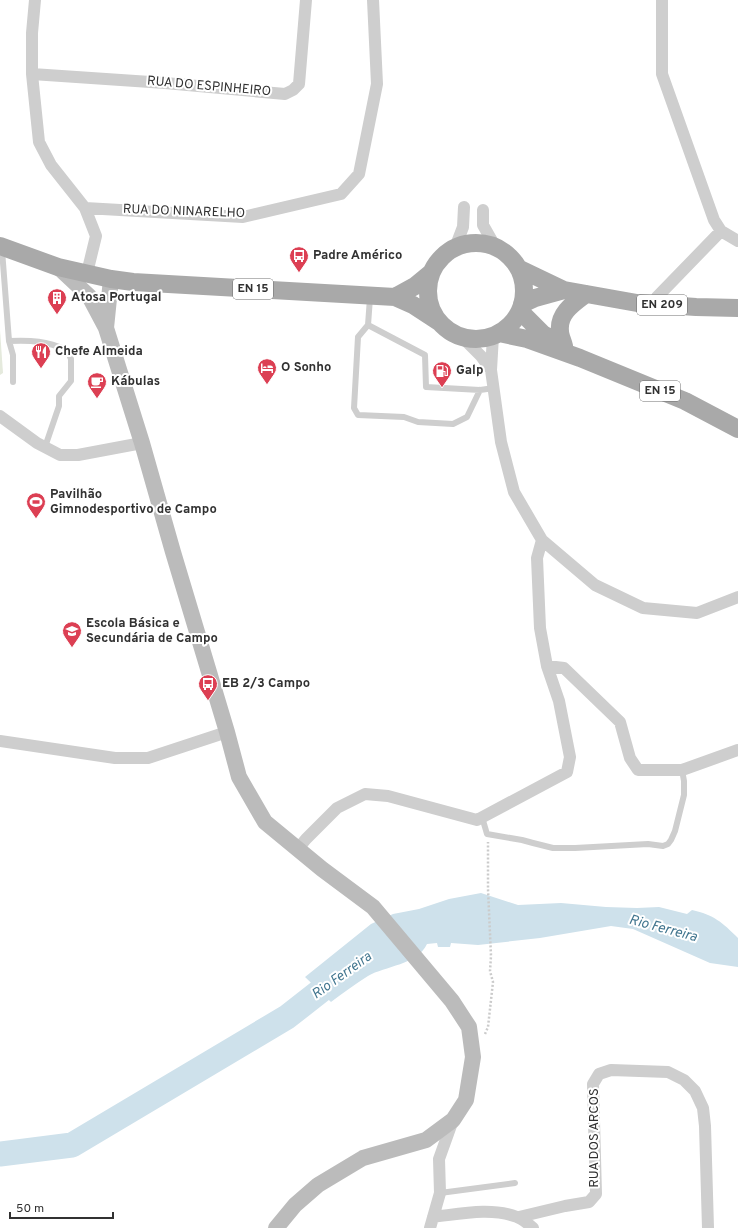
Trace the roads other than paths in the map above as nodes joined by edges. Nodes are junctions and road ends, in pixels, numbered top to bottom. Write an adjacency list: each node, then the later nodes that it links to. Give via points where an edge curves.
1 (35, 0): 5 (street)
2 (306, 0): 5 (street, RUA DO ESPINHEIRO, via 299,84 285,94)
3 (373, 0): 7 (street, RUA DO NINARELHO, via 377,84 359,174 341,194 243,217)
4 (662, 0): 9 (street, via 662,74 714,220)
5 (32, 74): 7 (street, via 39,142 51,165)
6 (464, 207): 12 (street, via 463,227)
7 (85, 208): 17 (street, via 96,236)
8 (483, 210): 13 (street, via 483,225)
9 (721, 231): 10 (street); 23 (street)
10 (738, 241)
11 (1, 246): 14 (main road, EN 15); 31 (lane)
12 (455, 248): 13 (main road, EN 15, via 471,243); 16 (main road, EN 15, via 438,262)
13 (496, 248): 15 (main road, EN 15, via 505,253)
14 (58, 267): 17 (main road, EN 15); 20 (street)
15 (518, 268): 18 (main road, EN 209); 24 (main road, EN 15, via 524,286)
16 (432, 272): 22 (main road, EN 15, via 409,290); 26 (main road, EN 15, via 429,298 432,311)
17 (99, 276): 20 (street); 21 (main road, EN 15, via 133,282); 28 (street)
18 (564, 290): 19 (main road, EN 209); 24 (main road, EN 209, via 535,298)
19 (586, 294): 23 (main road, EN 209); 32 (main road, via 571,305 562,316 559,330)
20 (89, 296): 28 (street)
21 (370, 296): 22 (main road, EN 15); 27 (lane)
22 (395, 297): 26 (main road, EN 15)
23 (653, 304): 25 (main road, EN 209)
24 (521, 308): 29 (main road, via 515,320); 32 (main road, EN 15, via 543,334)
25 (738, 308)
26 (439, 322): 30 (main road, EN 15)
27 (368, 325): 37 (lane, via 425,355 426,387); 37 (lane, via 358,337 354,408 358,415 453,424 467,417)
28 (106, 328): 40 (street)
29 (496, 335): 30 (main road, EN 15, via 483,339); 33 (main road, EN 15, via 527,339); 34 (street)
30 (462, 337): 34 (street)
31 (9, 341): 35 (lane, via 13,355); 41 (lane, via 34,340 54,344 67,350 71,359 71,381 59,396 59,406)
32 (564, 346): 33 (main road, EN 15)
33 (580, 358): 39 (main road, EN 15, via 685,401)
34 (492, 370): 36 (street)
35 (13, 382)
36 (494, 388): 37 (lane); 42 (street, via 501,442 514,492)
37 (480, 390)
38 (0, 416): 41 (street)
39 (738, 429)
40 (142, 443): 41 (street, via 78,455 60,455); 45 (street)
41 (44, 447)
42 (542, 540): 43 (street, via 595,586 643,608 697,613); 44 (street, via 537,558 540,628)
43 (738, 597)
44 (547, 666): 48 (street, via 564,668 620,722 630,758 638,770); 49 (street, via 559,700 570,757 567,772)
45 (227, 732): 46 (street, via 148,758 115,758); 50 (street, via 239,777 265,822)
46 (0, 741)
47 (738, 750): 48 (street)
48 (682, 770): 49 (lane, via 684,795 675,831 668,844 662,846 648,844 553,848 487,834)
49 (482, 817): 50 (street, via 477,820 388,796 365,794 337,808)
50 (298, 850): 51 (street, via 373,907 452,1001 469,1027 473,1057 466,1100)
51 (453, 1120): 52 (street); 53 (street)
52 (426, 1140): 53 (street); 58 (street, via 363,1158 318,1185 295,1205)
53 (439, 1159): 55 (street)
54 (514, 1183): 55 (lane)
55 (440, 1193): 57 (street)
56 (519, 1217): 57 (street, via 476,1212); 59 (street); 60 (street, RUA DOS ARCOS, via 589,1202 596,1194 593,1084 599,1074 611,1070 668,1072 684,1080 695,1091 703,1108)
57 (432, 1222)
58 (276, 1228)
59 (532, 1228)
60 (708, 1228)

